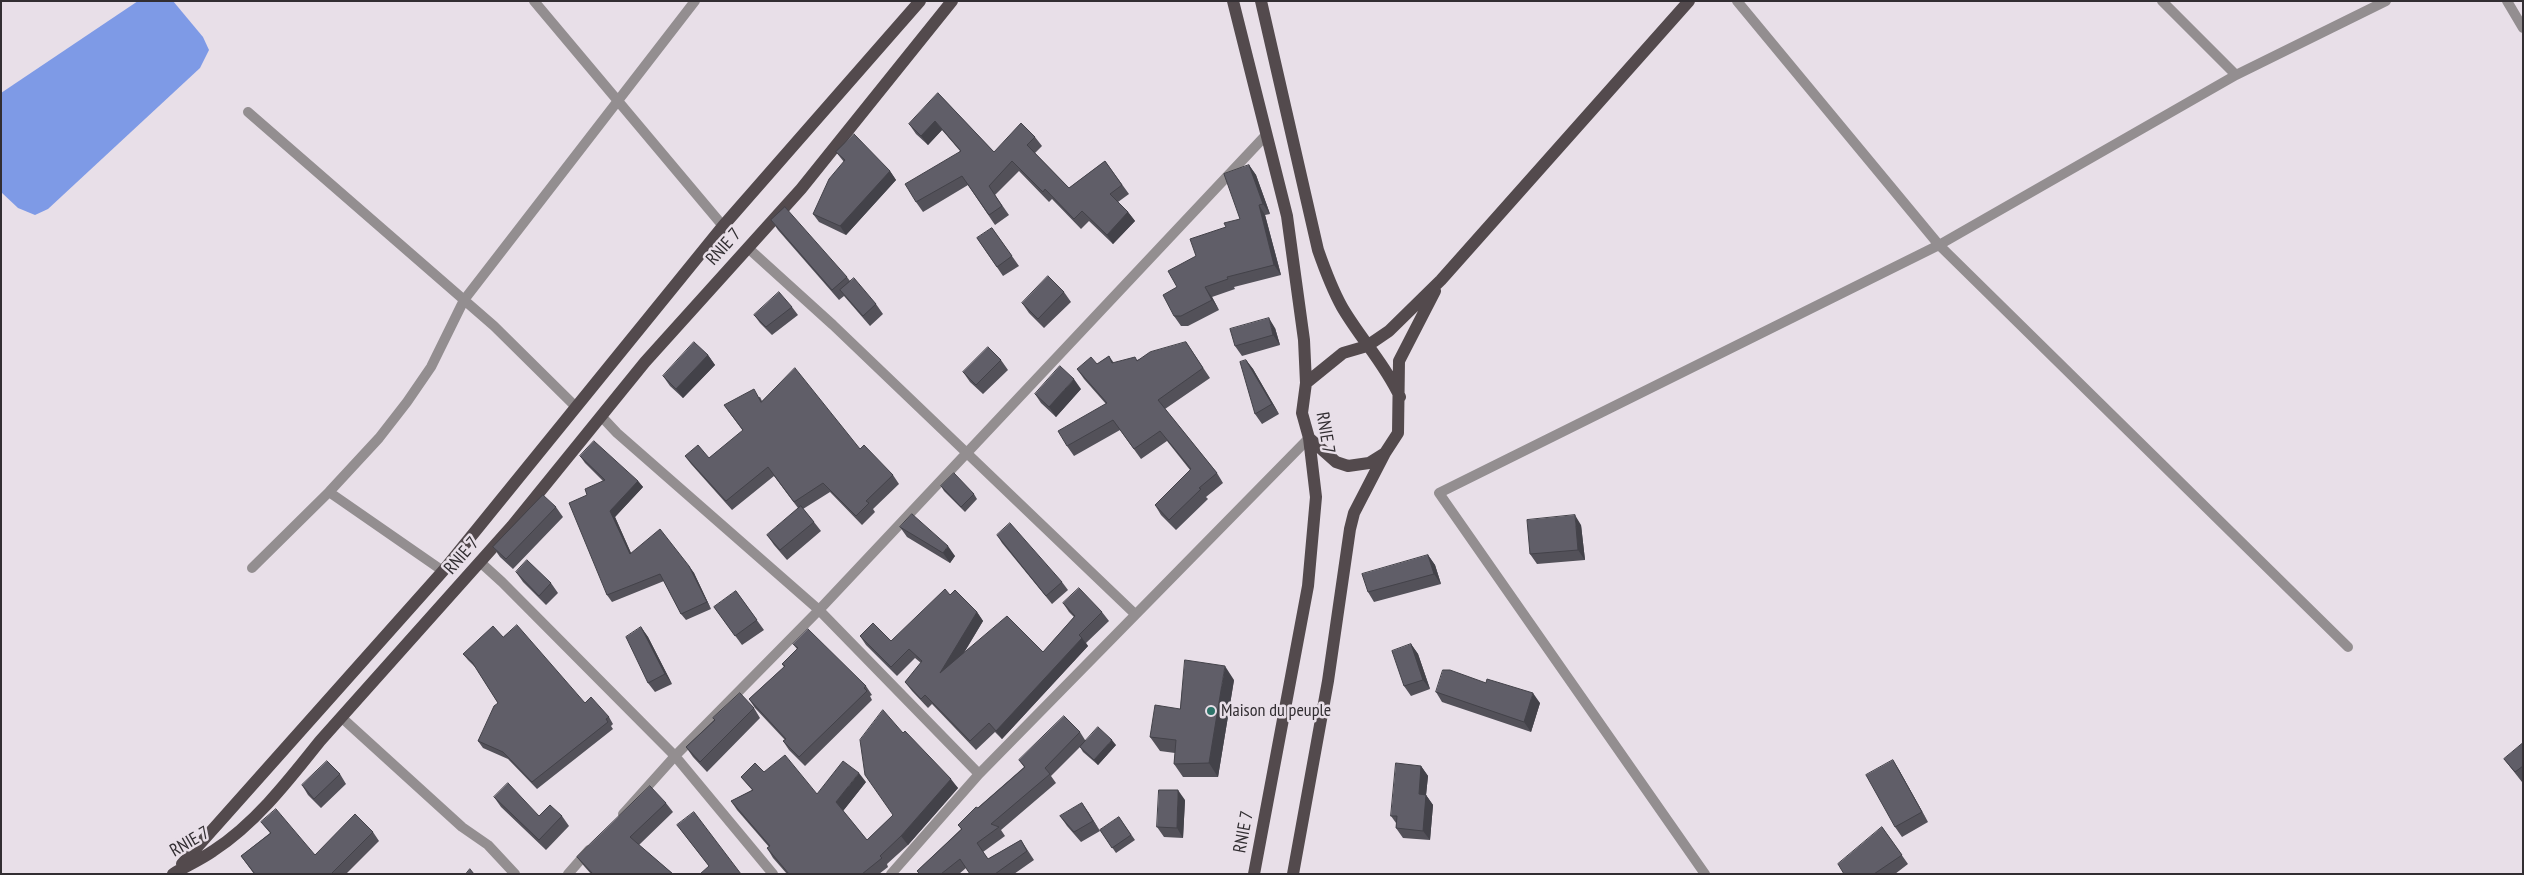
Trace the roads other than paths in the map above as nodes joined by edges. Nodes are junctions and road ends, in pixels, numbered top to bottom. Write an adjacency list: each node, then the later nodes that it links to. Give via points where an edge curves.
1 (534, 1): 14 (street)
2 (695, 1): 14 (street)
3 (920, 1): 17 (main road, RNIE 7 / RNIE 7)
4 (952, 1): 19 (main road, RNIE 7 / RNIE 7, via 801,189)
5 (1234, 1): 16 (main road, RNIE 7 / RNIE 7)
6 (1261, 1): 22 (main road, via 1318,250 1342,307)
7 (1690, 1): 20 (main road)
8 (1737, 1): 18 (street)
9 (2162, 1): 13 (street)
10 (2386, 1): 13 (street)
11 (2506, 1): 12 (street)
12 (2523, 28)
13 (2236, 75): 18 (street)
14 (617, 101): 17 (street); 21 (street)
15 (248, 112): 21 (street)
16 (1266, 135): 23 (main road, RNIE 7 / RNIE 7, via 1287,216 1304,340); 29 (street)
17 (723, 226): 25 (main road, RNIE 7 / RNIE 7)
18 (1939, 245): 36 (street); 49 (street, via 1438,493)
19 (748, 248): 26 (main road, RNIE 7 / RNIE 7); 29 (street)
20 (1441, 280): 22 (main road, via 1389,331); 24 (main road, via 1400,361)
21 (464, 300): 25 (street); 30 (street, via 431,368 379,438)
22 (1367, 346): 23 (main road, via 1343,353); 24 (main road, via 1389,375)
23 (1306, 383): 27 (main road, RNIE 7 / RNIE 7, via 1302,413)
24 (1400, 397): 28 (main road, via 1398,433)
25 (576, 407): 33 (main road, RNIE 7 / RNIE 7)
26 (601, 416): 31 (main road, RNIE 7 / RNIE 7); 34 (street)
27 (1309, 438): 28 (main road, via 1336,462 1348,466 1369,463); 35 (street); 47 (main road, RNIE 7 / RNIE 7, via 1316,497 1308,586)
28 (1385, 453): 48 (main road, via 1354,514 1350,529)
29 (966, 454): 34 (street); 35 (street)
30 (329, 492): 32 (street); 33 (street)
31 (480, 562): 37 (main road, RNIE 7 / RNIE 7); 38 (street)
32 (252, 568)
33 (443, 571): 42 (main road, RNIE 7 / RNIE 7)
34 (819, 610): 38 (street); 39 (street)
35 (1135, 614): 39 (street)
36 (2348, 647)
37 (341, 718): 42 (main road, RNIE 7 / RNIE 7, via 243,829 213,852); 43 (street, via 462,827 488,845)
38 (675, 756): 40 (street); 45 (street)
39 (979, 774): 46 (street)
40 (615, 822)
41 (595, 844): 44 (street)
42 (173, 874)
43 (515, 874)
44 (568, 874)
45 (773, 874)
46 (891, 874)
47 (1254, 874)
48 (1294, 874)
49 (1705, 874)

